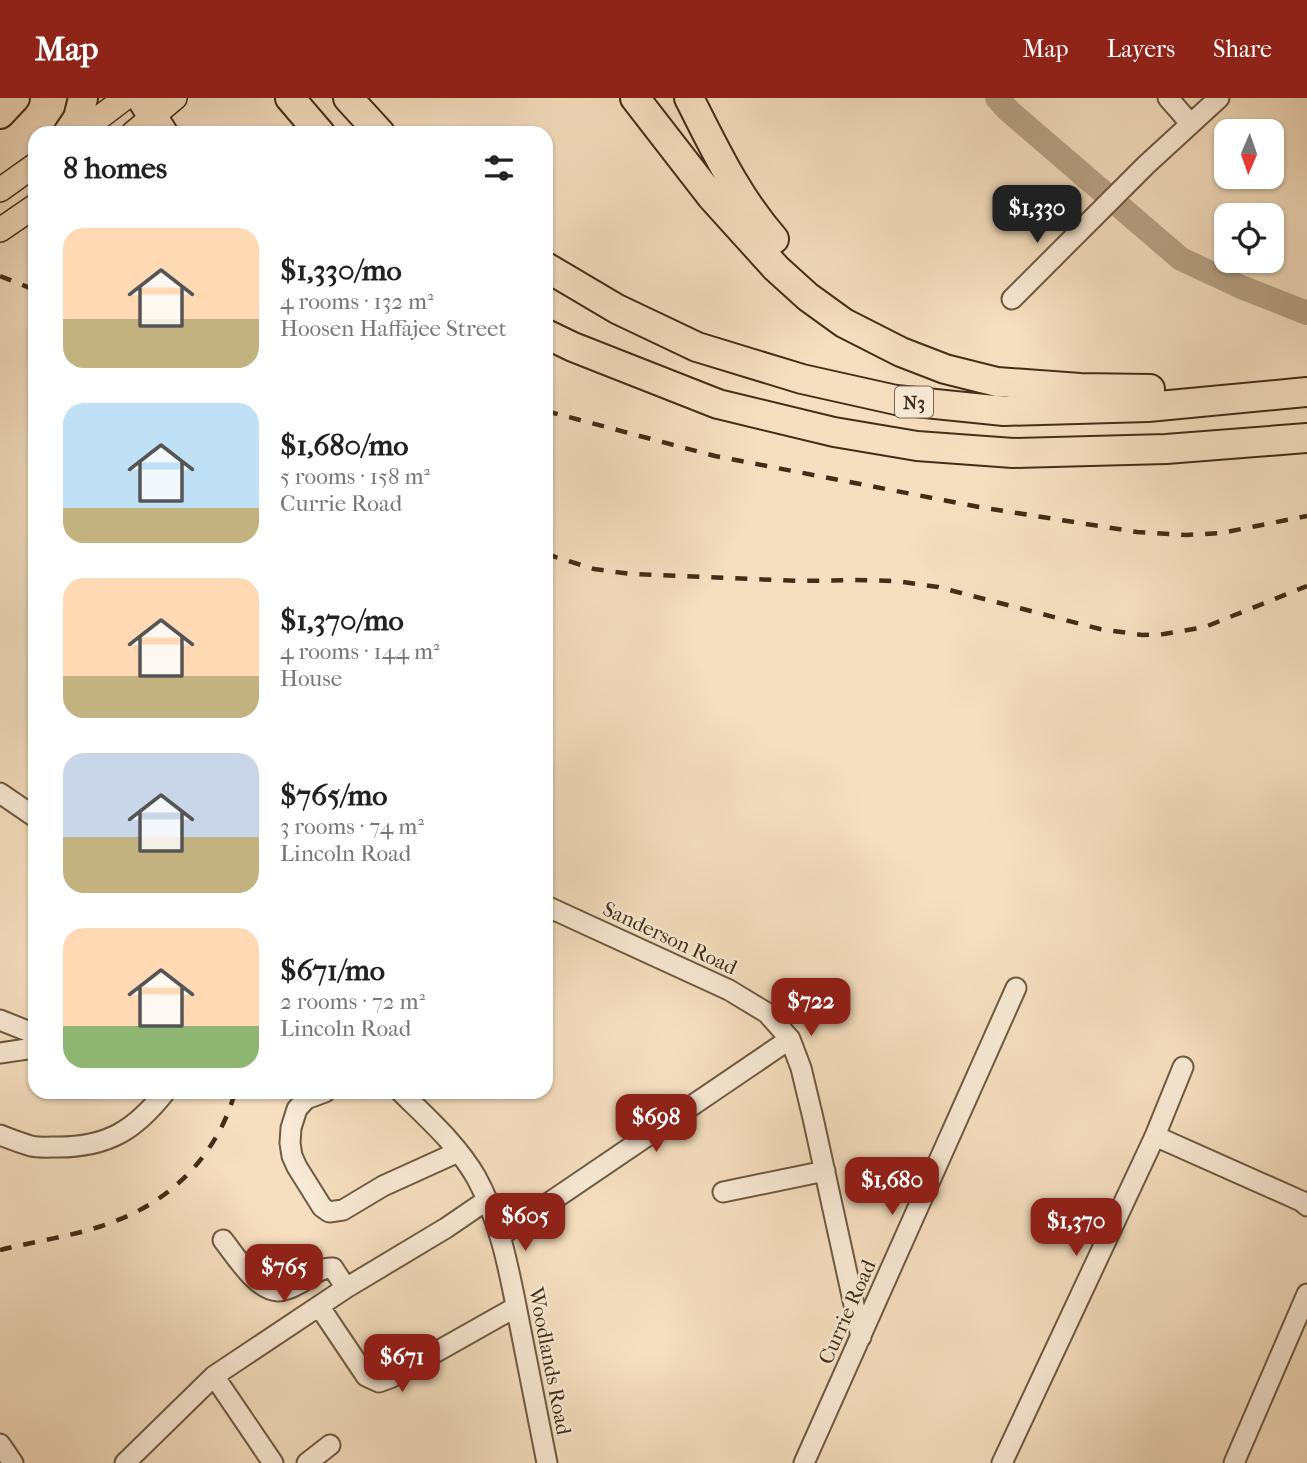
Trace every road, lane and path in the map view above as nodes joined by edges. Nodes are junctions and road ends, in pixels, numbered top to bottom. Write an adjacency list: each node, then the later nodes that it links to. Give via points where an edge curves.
1 (15, 98): 11 (highway)
2 (83, 98): 14 (highway)
3 (125, 98): 15 (main road)
4 (175, 98): 12 (main road)
5 (290, 98): 16 (highway)
6 (348, 98): 17 (highway)
7 (635, 98): 27 (highway, via 776,268 844,323 945,369 997,382)
8 (689, 98): 27 (highway, via 736,189 758,221 794,263 845,305 893,334 948,356)
9 (1168, 98): 13 (street)
10 (1219, 98): 13 (street)
11 (0, 114)
12 (148, 120)
13 (1191, 123): 23 (street)
14 (73, 126)
15 (88, 126)
16 (314, 126)
17 (374, 126)
18 (28, 170): 19 (main road)
19 (0, 189)
20 (28, 211): 21 (main road)
21 (0, 230)
22 (553, 271): 28 (highway, N3, via 617,309 697,347 802,379 896,400 1004,411 1148,407)
23 (1012, 299)
24 (553, 321): 29 (highway, N3, via 720,398)
25 (553, 337): 29 (highway, via 718,404)
26 (1307, 375): 27 (highway, via 1159,389)
27 (1080, 388)
28 (1307, 392)
29 (834, 432): 30 (highway, N3, via 917,446 1013,453 1166,449)
30 (1307, 438)
31 (0, 793): 32 (street)
32 (28, 810)
33 (553, 909): 37 (street, Sanderson Road, via 729,990 767,1013)
34 (1016, 988): 57 (street, Currie Road)
35 (0, 1020): 36 (street)
36 (28, 1031)
37 (790, 1039): 47 (street, Sanderson Road); 51 (street)
38 (28, 1048): 39 (street)
39 (0, 1053)
40 (1183, 1067): 45 (street)
41 (160, 1099): 44 (street, via 125,1132 105,1141 34,1147)
42 (306, 1099): 46 (street, via 291,1128 292,1156 329,1212 343,1210)
43 (408, 1099): 46 (street, Woodlands Road)
44 (0, 1135)
45 (1155, 1136): 50 (street); 67 (street)
46 (458, 1152): 49 (street, Woodlands Road)
47 (825, 1171): 48 (street); 57 (street, Sanderson Road)
48 (723, 1192)
49 (487, 1200): 51 (street, Woodlands Road); 53 (street)
50 (1307, 1206)
51 (500, 1236): 56 (street, Woodlands Road)
52 (223, 1240): 53 (street, via 259,1284 269,1289 288,1289 325,1268 333,1268)
53 (346, 1288): 55 (street)
54 (1307, 1294): 68 (street)
55 (319, 1306): 56 (street, via 366,1376 379,1382); 58 (street)
56 (516, 1307): 65 (street, Woodlands Road)
57 (861, 1337): 66 (street, Currie Road)
58 (214, 1376): 62 (street); 63 (street)
59 (0, 1444): 61 (street)
60 (330, 1445): 64 (street)
61 (13, 1463)
62 (125, 1463)
63 (273, 1463)
64 (307, 1463)
65 (547, 1463)
66 (804, 1463)
67 (1002, 1463)
68 (1234, 1463)

